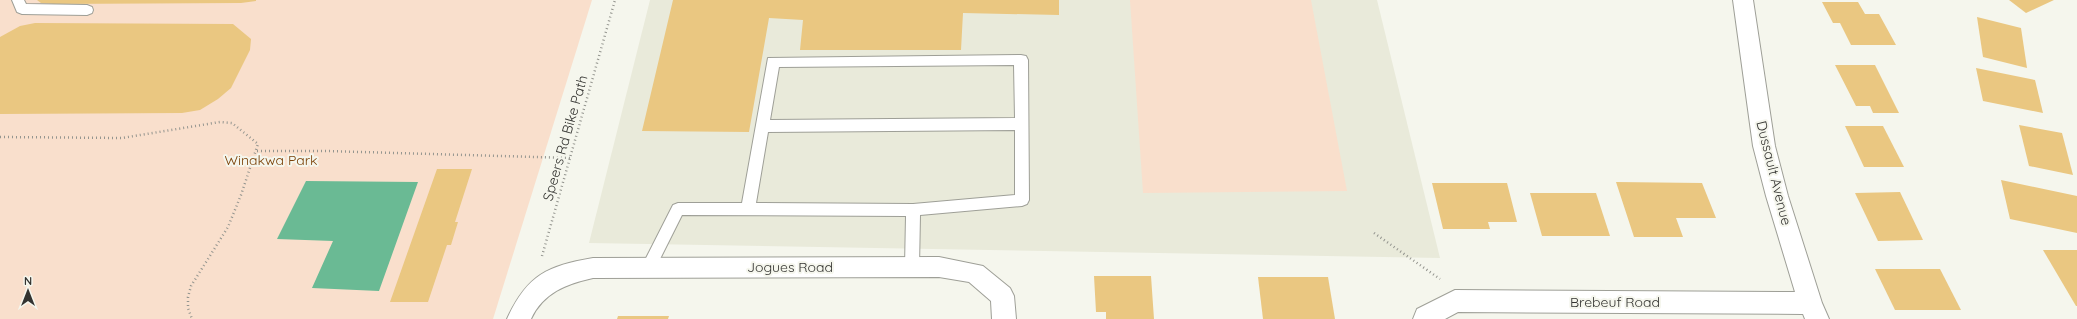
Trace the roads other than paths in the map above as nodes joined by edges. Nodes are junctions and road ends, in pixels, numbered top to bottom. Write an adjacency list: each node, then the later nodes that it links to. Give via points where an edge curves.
1 (18, 0): 3 (lane, via 22,9)
2 (1743, 0): 10 (street, Dussault Avenue, via 1764,146 1777,196)
3 (87, 10)
4 (1021, 124): 5 (lane); 5 (lane, via 1021,60 1013,60 773,62); 7 (lane, via 1022,200)
5 (762, 126): 6 (lane)
6 (748, 210): 7 (lane); 9 (lane, via 678,210)
7 (913, 210): 8 (lane)
8 (912, 267): 9 (street, Jogues Road); 12 (street, Jogues Road, via 939,267 975,274 1002,296)
9 (648, 268): 11 (street, Jogues Road, via 593,268 549,280 525,304)
10 (1814, 311): 13 (street, Brebeuf Road, via 1456,301)
11 (519, 319)
12 (1004, 319)
13 (1425, 319)

